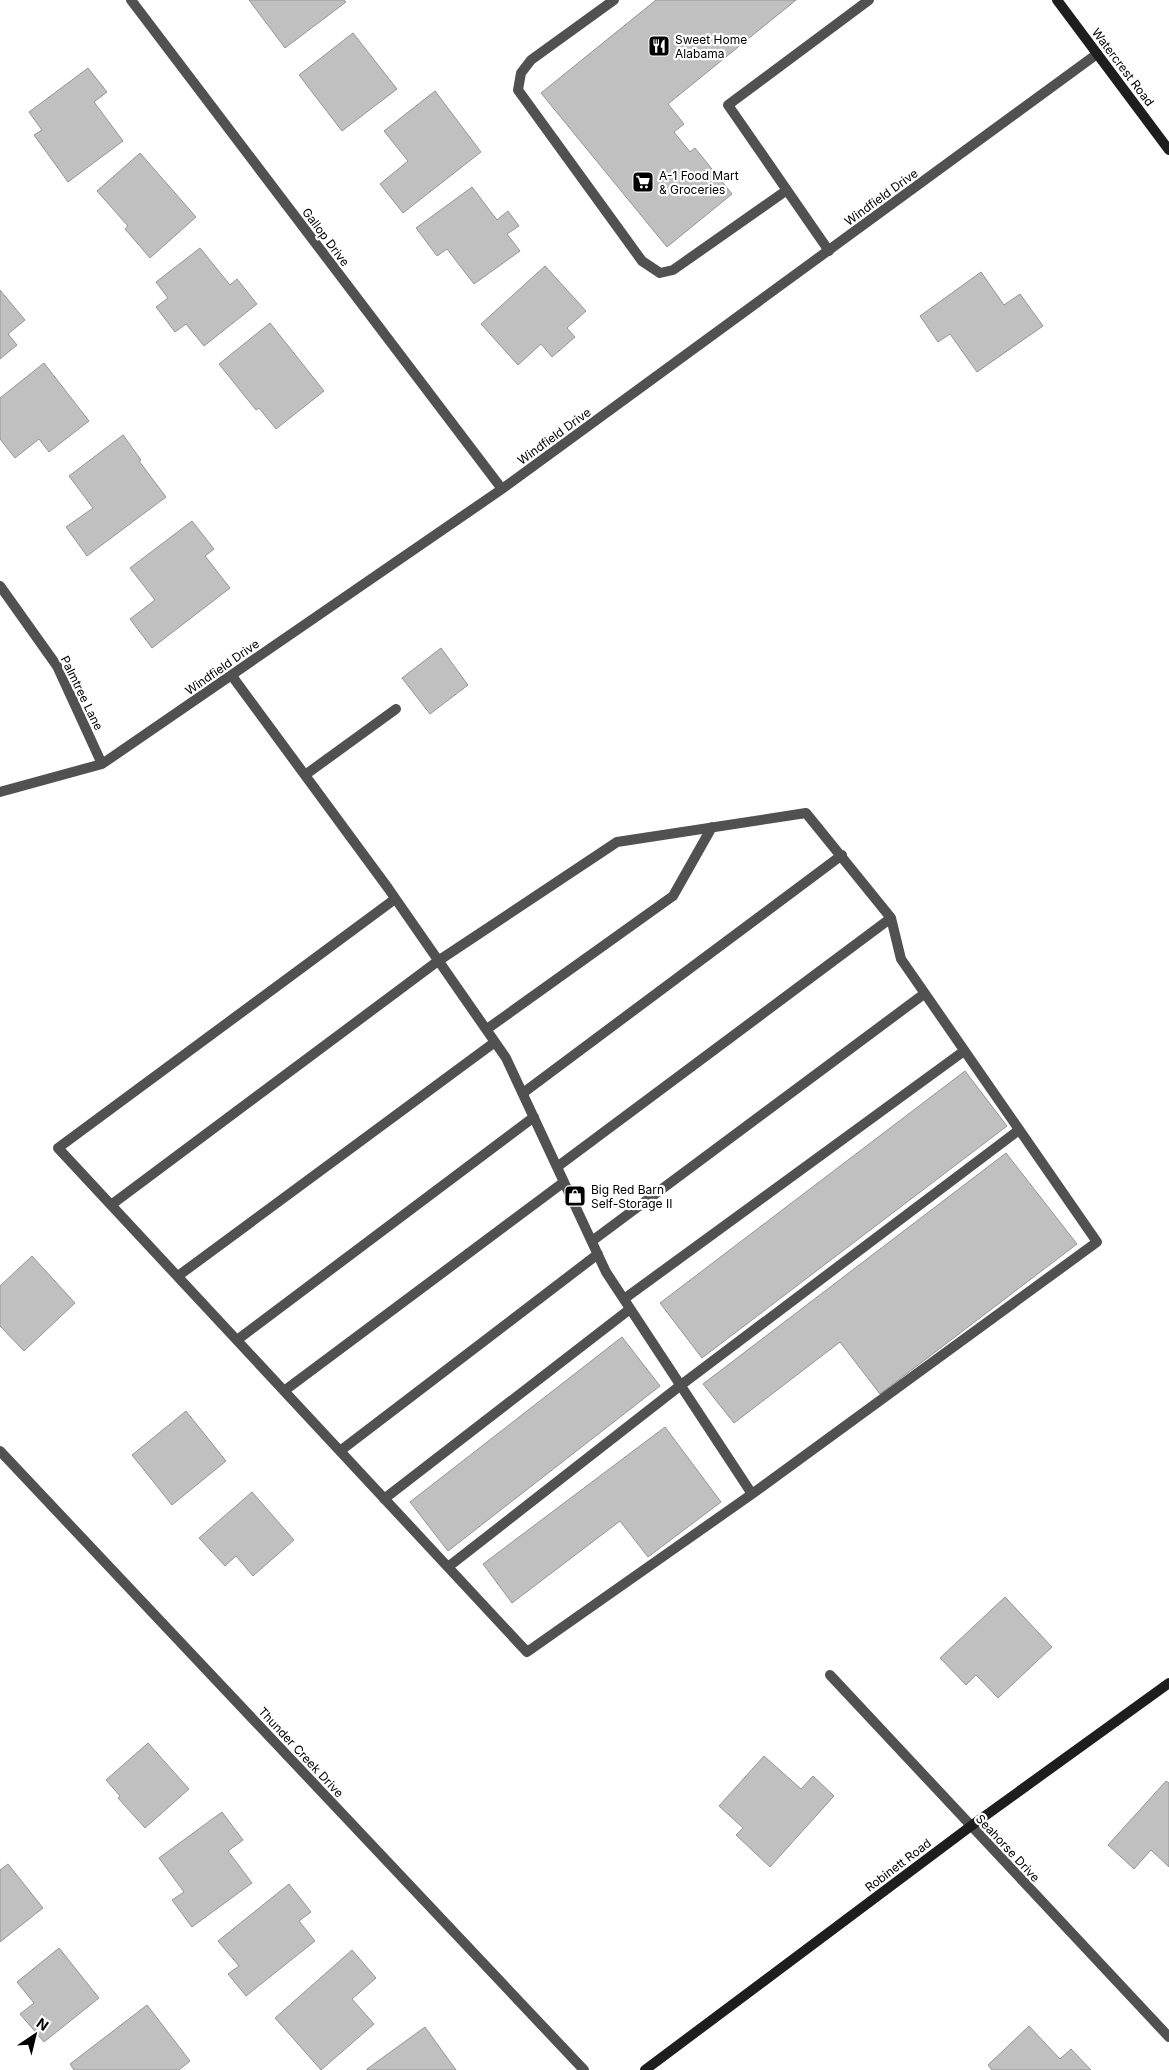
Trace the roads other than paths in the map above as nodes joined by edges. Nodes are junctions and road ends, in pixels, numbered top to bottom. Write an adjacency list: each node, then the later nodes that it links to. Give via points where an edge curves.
1 (130, 0): 9 (street, Gallop Drive)
2 (614, 0): 7 (street, via 531,60 521,73 518,90 642,261 660,273 673,270)
3 (869, 0): 7 (street, via 728,105)
4 (1057, 0): 5 (street, Watercrest Road)
5 (1097, 54): 6 (street, Watercrest Road); 8 (street, Windfield Drive)
6 (1169, 150)
7 (787, 190): 8 (street)
8 (829, 251): 9 (street, Windfield Drive)
9 (502, 489): 11 (street, Windfield Drive)
10 (0, 586): 13 (street, Palmtree Lane, via 57,666)
11 (232, 676): 13 (street, Windfield Drive); 14 (street)
12 (396, 709): 14 (street)
13 (102, 764): 15 (street, Windfield Drive)
14 (305, 775): 18 (street)
15 (0, 792)
16 (712, 827): 17 (street, via 806,813); 20 (street, via 617,842); 22 (street, via 672,896)
17 (842, 855): 19 (street); 25 (street)
18 (395, 899): 20 (street); 30 (street, via 58,1148)
19 (891, 918): 21 (street, via 900,959); 28 (street)
20 (438, 961): 22 (street); 30 (street)
21 (924, 994): 24 (street); 31 (street)
22 (486, 1029): 23 (street)
23 (495, 1042): 25 (street); 33 (street)
24 (964, 1051): 27 (street); 34 (street)
25 (523, 1093): 26 (street)
26 (534, 1117): 28 (street); 36 (street)
27 (1019, 1130): 37 (street); 41 (street, via 1097,1242)
28 (557, 1167): 29 (street)
29 (564, 1182): 31 (street); 38 (street)
30 (111, 1205): 33 (street)
31 (592, 1241): 32 (street)
32 (598, 1254): 34 (street); 40 (street)
33 (178, 1276): 36 (street)
34 (624, 1299): 35 (street)
35 (630, 1309): 37 (street); 42 (street)
36 (237, 1340): 38 (street)
37 (682, 1384): 41 (street); 43 (street)
38 (284, 1391): 40 (street)
39 (0, 1451): 48 (street, Thunder Creek Drive)
40 (340, 1451): 42 (street)
41 (752, 1494): 43 (street, via 527,1652)
42 (384, 1499): 43 (street)
43 (448, 1567)
44 (830, 1675): 46 (street, Seahorse Drive)
45 (1169, 1683): 46 (street, Robinett Road)
46 (971, 1826): 47 (street, Seahorse Drive); 49 (street, Robinett Road)
47 (1169, 2037)
48 (584, 2070)
49 (645, 2070)

